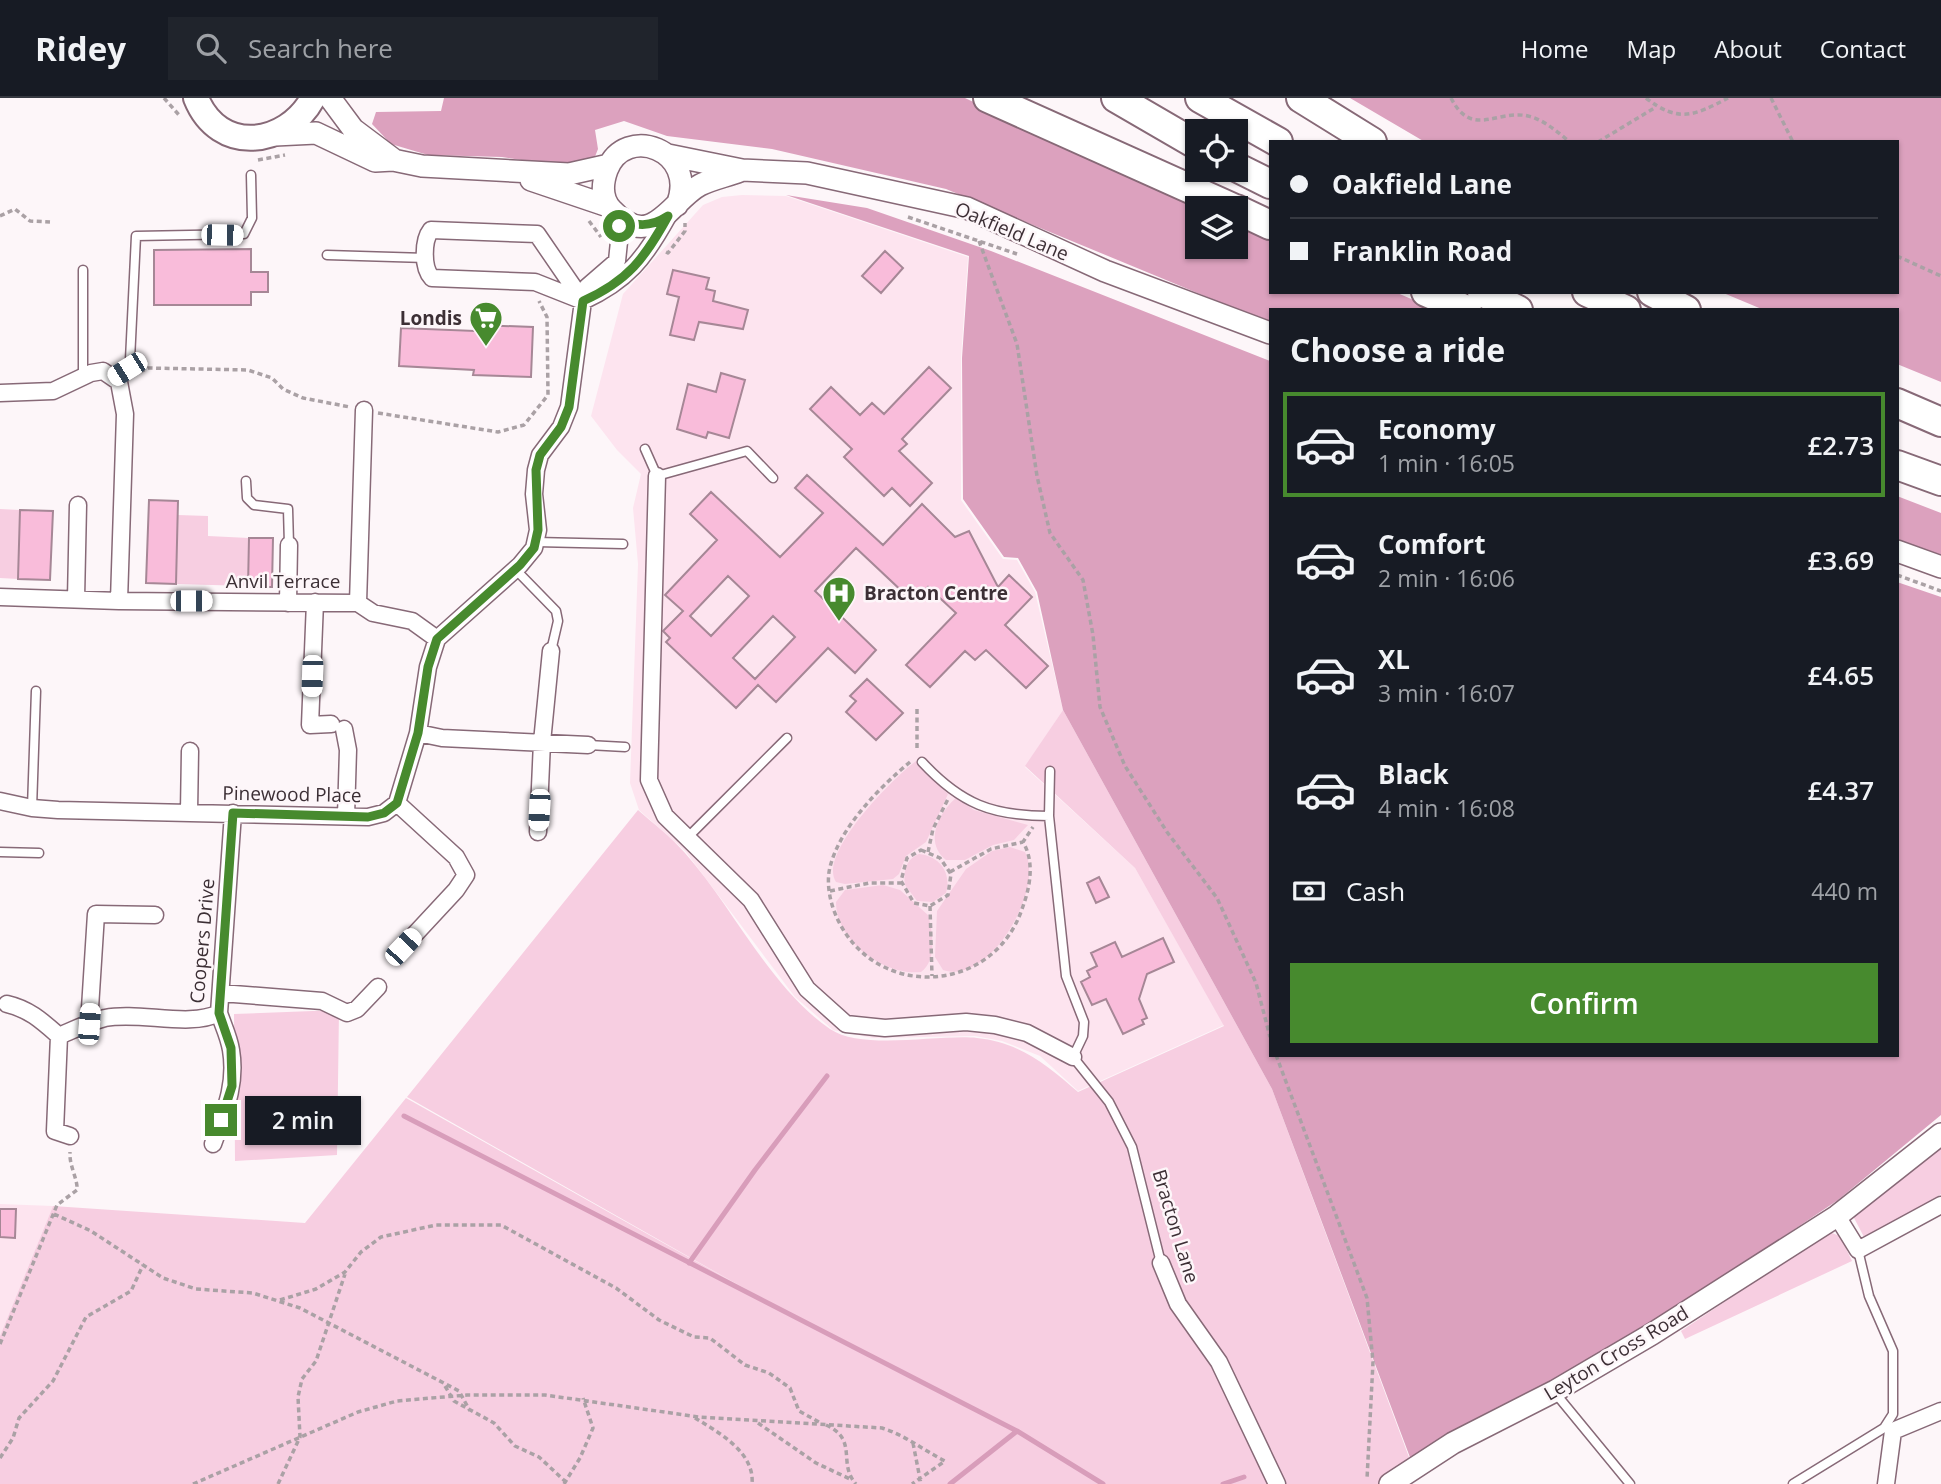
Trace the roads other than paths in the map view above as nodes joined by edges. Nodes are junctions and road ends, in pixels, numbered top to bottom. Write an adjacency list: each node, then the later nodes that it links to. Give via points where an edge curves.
1 (313, 98): 11 (main road)
2 (330, 98): 13 (street, Oakfield Lane, via 353,129)
3 (988, 98): 20 (highway)
4 (1116, 98): 8 (highway)
5 (1200, 98): 9 (highway)
6 (1301, 98): 10 (highway)
7 (193, 108): 11 (main road, via 233,135)
8 (1185, 138)
9 (1275, 140)
10 (1369, 140)
11 (283, 144): 13 (street, Oakfield Lane, via 316,133 375,161)
12 (668, 155): 14 (street, Oakfield Lane, via 634,147); 15 (street, Oakfield Lane); 22 (street, via 682,184)
13 (393, 160): 16 (street, Oakfield Lane)
14 (609, 165): 16 (street, Oakfield Lane, via 569,174); 21 (street, via 603,181)
15 (742, 170): 22 (street, Oakfield Lane, via 698,186); 37 (street, Oakfield Lane, via 807,173 967,208 1105,271)
16 (514, 172): 21 (street, Oakfield Lane)
17 (1248, 173): 19 (highway)
18 (251, 175): 39 (lane, via 252,218 244,234 136,236 130,360)
19 (1269, 184)
20 (1205, 196)
21 (613, 211): 22 (street, Oakfield Lane, via 625,221 648,225); 32 (street, via 620,232 617,261 587,287)
22 (677, 213): 32 (street, via 624,277)
23 (1248, 215): 24 (highway)
24 (1269, 225)
25 (327, 255): 26 (lane)
26 (426, 258): 32 (street, via 427,273 434,278 533,282); 32 (street, via 431,230 537,234)
27 (83, 270): 38 (lane)
28 (1431, 294): 33 (highway)
29 (1486, 294): 34 (highway)
30 (1591, 294): 35 (highway)
31 (1656, 294): 36 (highway)
32 (583, 301): 53 (street, via 569,407 536,470)
33 (1462, 308)
34 (1514, 308)
35 (1622, 308)
36 (1682, 308)
37 (1269, 333)
38 (83, 377): 39 (street, via 103,371); 40 (street, via 53,391)
39 (116, 380): 61 (street, via 125,414)
40 (0, 393)
41 (1899, 404): 44 (highway)
42 (364, 410): 64 (street)
43 (1899, 419): 45 (highway)
44 (1941, 422)
45 (1941, 434)
46 (645, 449): 48 (lane)
47 (1899, 466): 51 (highway)
48 (657, 476): 49 (lane, via 747,452); 84 (street, via 649,780 665,816)
49 (773, 478)
50 (246, 481): 55 (lane, via 247,498 254,505 288,509)
51 (1941, 481)
52 (78, 505): 60 (street)
53 (536, 542): 54 (lane); 58 (street)
54 (623, 544)
55 (289, 545): 63 (street)
56 (1899, 552): 57 (street)
57 (1941, 567)
58 (515, 569): 65 (street); 66 (lane, via 556,611)
59 (0, 597): 60 (street, Anvil Terrace)
60 (76, 599): 61 (street, Anvil Terrace)
61 (119, 601): 63 (street, Anvil Terrace)
62 (315, 602): 63 (street, Anvil Terrace); 64 (street, Anvil Terrace); 81 (street, via 310,725 337,727 348,750)
63 (288, 603)
64 (358, 603): 65 (street, Anvil Terrace, via 373,612 412,621)
65 (437, 639): 68 (street)
66 (551, 651): 70 (street)
67 (36, 691): 78 (lane)
68 (418, 733): 70 (street); 77 (street)
69 (787, 738): 84 (lane)
70 (542, 742): 71 (street); 83 (street)
71 (588, 745): 72 (lane)
72 (625, 747)
73 (190, 751): 79 (street)
74 (922, 762): 82 (lane, via 954,792 991,811)
75 (1050, 771): 82 (lane)
76 (0, 801): 78 (street, Pinewood Place)
77 (397, 803): 81 (street, Pinewood Place, via 375,816); 88 (street, via 456,857 466,875)
78 (32, 808): 79 (street, Pinewood Place)
79 (189, 812): 80 (street, Pinewood Place)
80 (233, 813): 81 (street, Pinewood Place); 90 (street, Coopers Drive)
81 (346, 816)
82 (1049, 816): 95 (lane, via 1066,976 1084,1023)
83 (538, 832)
84 (688, 837): 95 (street, via 751,900 807,989 846,1024 885,1028 995,1025 1027,1033)
85 (0, 852): 86 (lane)
86 (39, 853)
87 (155, 915): 93 (street, via 96,914)
88 (403, 947)
89 (378, 987): 90 (street, via 357,1010 347,1013 321,1001)
90 (221, 993): 92 (street, Coopers Drive)
91 (7, 1004): 94 (street, via 37,1016)
92 (219, 1013): 93 (street, Coopers Drive, via 208,1019 138,1016); 98 (street, via 231,1048 232,1086)
93 (89, 1024): 94 (street, Coopers Drive)
94 (59, 1036): 97 (street, via 55,1131)
95 (1073, 1057): 102 (lane, Bracton Lane, via 1109,1102 1132,1147)
96 (1941, 1134): 100 (street, Leyton Cross Road)
97 (70, 1136)
98 (213, 1144)
99 (1941, 1205): 101 (street)
100 (1838, 1216): 101 (street); 103 (street, Leyton Cross Road)
101 (1858, 1250): 108 (lane, via 1869,1296 1893,1351 1893,1414 1884,1428)
102 (1161, 1263): 105 (street, Bracton Lane, via 1178,1304 1219,1362)
103 (1555, 1391): 106 (street, Leyton Cross Road, via 1453,1443); 107 (lane)
104 (1941, 1411): 109 (street, via 1893,1431)
105 (1277, 1484)
106 (1390, 1484)
107 (1630, 1484)
108 (1793, 1484)
109 (1886, 1484)

